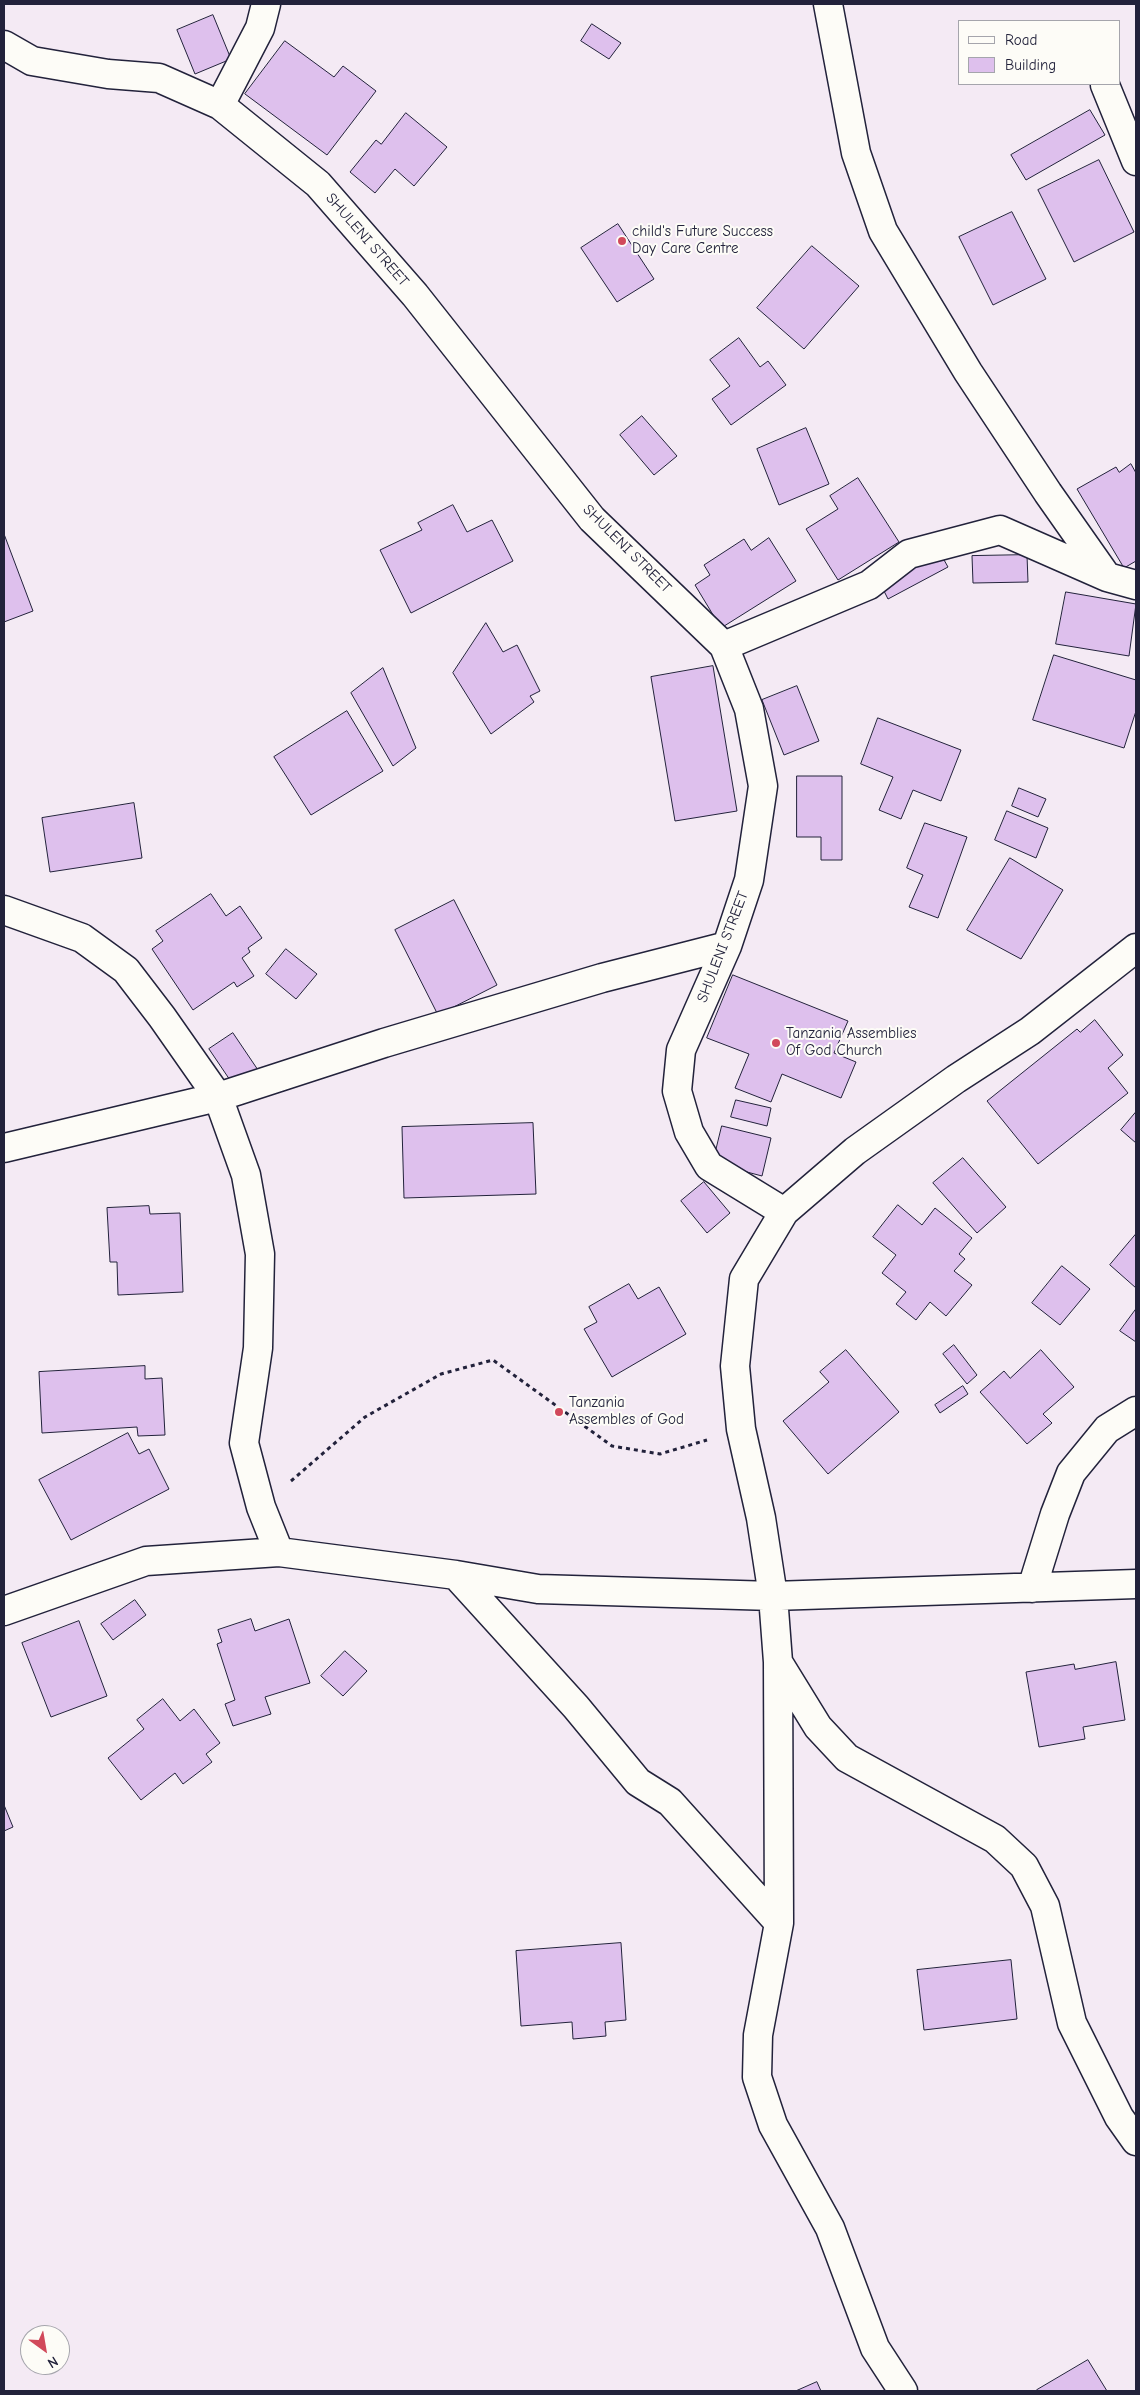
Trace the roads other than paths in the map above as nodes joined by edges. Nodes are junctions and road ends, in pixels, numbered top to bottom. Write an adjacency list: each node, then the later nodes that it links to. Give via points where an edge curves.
1 (266, 4): 5 (street, via 260,28)
2 (828, 4): 7 (street, via 856,152 883,231 968,372)
3 (4, 45): 5 (street, SHULENI STREET, via 32,61 108,74 158,78)
4 (1105, 86): 6 (street)
5 (220, 105): 9 (street, SHULENI STREET, via 318,184 415,295 592,519)
6 (1136, 161)
7 (1107, 577): 8 (street); 9 (street, via 1000,530 909,554 869,585)
8 (1136, 585)
9 (724, 646): 11 (street, SHULENI STREET, via 750,709 763,786 749,880)
10 (4, 910): 13 (street, via 82,938 126,970)
11 (727, 946): 13 (street, via 602,978); 15 (street, SHULENI STREET, via 681,1050 678,1091 689,1132 709,1166)
12 (1136, 948): 15 (street, via 1030,1032 956,1079 855,1151)
13 (218, 1097): 14 (street); 17 (street, via 246,1175 260,1254 258,1348 244,1443 261,1507)
14 (4, 1148)
15 (784, 1212): 21 (street, via 744,1279 735,1366 741,1429 761,1518)
16 (1136, 1411): 20 (street, via 1107,1429 1071,1473)
17 (280, 1552): 18 (street); 22 (street, via 146,1561)
18 (456, 1575): 21 (street, via 538,1589); 24 (street, via 576,1707 638,1782 670,1802)
19 (1136, 1584): 20 (street)
20 (1032, 1588): 21 (street)
21 (773, 1596): 23 (street)
22 (4, 1611)
23 (778, 1662): 24 (street); 25 (street, via 818,1727 847,1758 995,1839 1024,1866 1045,1906 1072,2023 1119,2117)
24 (779, 1923): 26 (street, via 758,2035 757,2077 773,2125 830,2228 875,2348)
25 (1136, 2141)
26 (903, 2391)

